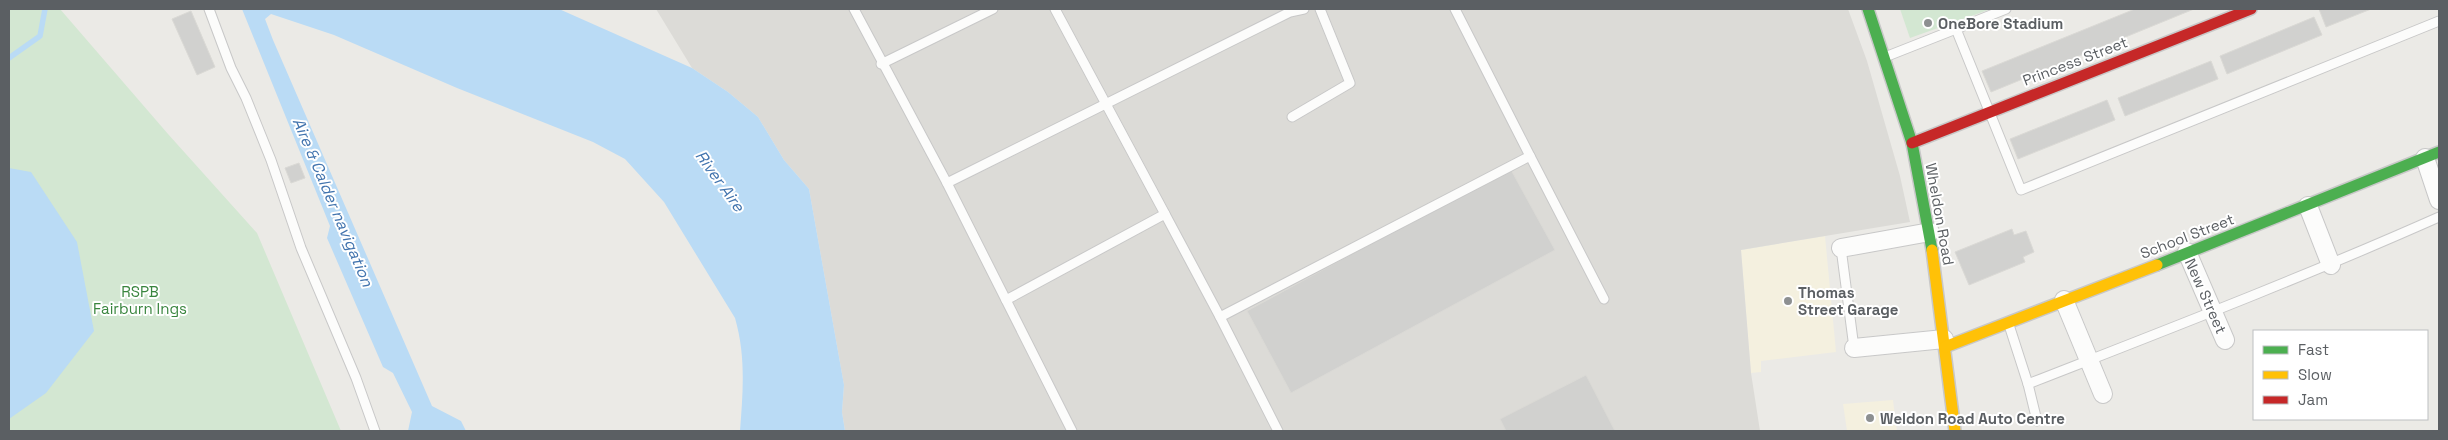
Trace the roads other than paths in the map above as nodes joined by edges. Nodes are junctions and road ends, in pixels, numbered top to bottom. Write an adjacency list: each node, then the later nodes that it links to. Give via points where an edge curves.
1 (209, 9): 44 (lane)
2 (854, 9): 15 (lane)
3 (993, 9): 15 (lane)
4 (1056, 9): 16 (lane)
5 (1304, 9): 11 (lane)
6 (1320, 9): 18 (lane, via 1350,83)
7 (1455, 9): 21 (lane)
8 (1868, 9): 14 (street, Wheldon Road)
9 (2006, 9): 13 (lane)
10 (2251, 9): 17 (street, Princess Street)
11 (1289, 10): 16 (lane)
12 (2439, 21): 17 (lane, via 2021,190)
13 (1956, 28): 14 (lane); 17 (lane)
14 (1883, 57): 19 (street, Wheldon Road)
15 (882, 64): 22 (lane)
16 (1106, 103): 22 (lane); 25 (lane)
17 (1989, 111): 19 (street, Princess Street)
18 (1292, 117)
19 (1912, 143): 27 (street, Wheldon Road)
20 (2432, 155): 23 (street); 24 (street, School Street)
21 (1530, 156): 31 (lane); 35 (lane)
22 (947, 183): 32 (lane)
23 (2439, 200)
24 (2308, 206): 29 (street, School Street); 30 (street)
25 (1165, 214): 32 (lane); 35 (lane)
26 (2439, 217): 30 (lane)
27 (1930, 232): 28 (street); 38 (street, Wheldon Road)
28 (1841, 248): 39 (lane)
29 (2187, 252): 33 (street, School Street); 34 (street, New Street)
30 (2331, 265): 34 (lane)
31 (1604, 299)
32 (1006, 300): 45 (lane)
33 (2064, 300): 36 (street, School Street); 40 (street)
34 (2211, 310): 37 (street, New Street); 40 (lane)
35 (1220, 316): 46 (lane)
36 (2008, 322): 38 (street, School Street); 41 (lane)
37 (2225, 340)
38 (1945, 343): 39 (street); 47 (street, Wheldon Road)
39 (1854, 348)
40 (2089, 360): 41 (lane); 42 (street)
41 (2028, 384): 43 (lane)
42 (2102, 394)
43 (2037, 421)
44 (375, 431)
45 (1072, 431)
46 (1278, 431)
47 (1955, 431)

